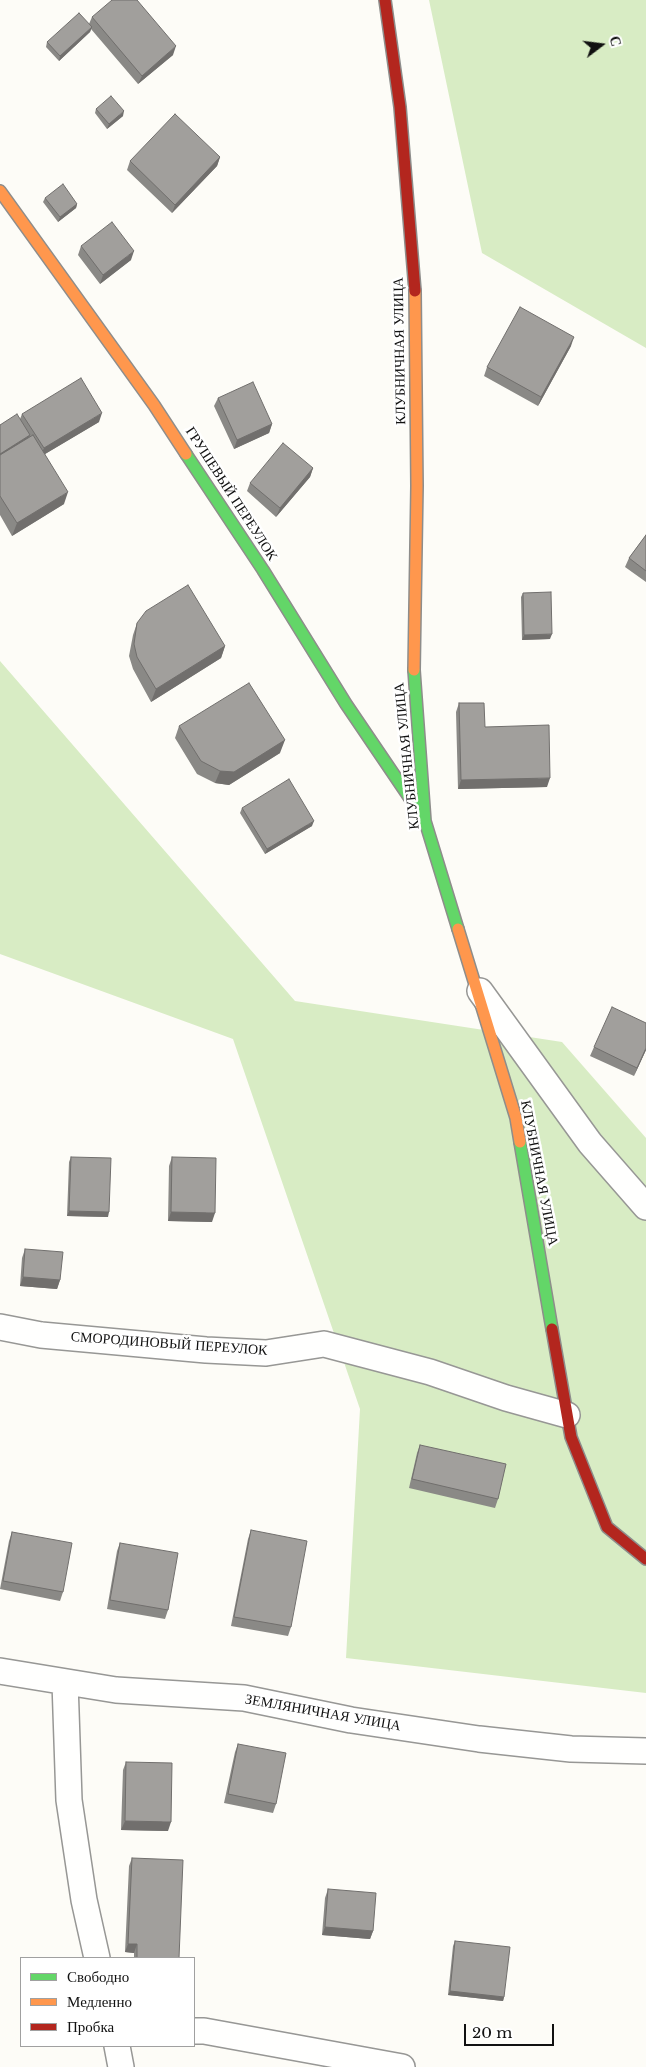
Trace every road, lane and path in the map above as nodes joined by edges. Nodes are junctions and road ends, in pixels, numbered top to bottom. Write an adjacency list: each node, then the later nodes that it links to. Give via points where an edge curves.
1 (385, 0): 3 (street, КЛУБНИЧНАЯ УЛИЦА, via 400,107 416,298 414,686)
2 (0, 191): 3 (street, ГРУШЕВЫЙ ПЕРЕУЛОК, via 154,405)
3 (425, 821): 4 (street, КЛУБНИЧНАЯ УЛИЦА)
4 (476, 985): 5 (street, via 590,1143); 7 (street, КЛУБНИЧНАЯ УЛИЦА, via 516,1118)
5 (646, 1208)
6 (0, 1327): 7 (street, СМОРОДИНОВЫЙ ПЕРЕУЛОК, via 41,1335 206,1350 266,1353 324,1344 430,1372)
7 (567, 1415): 8 (street, КЛУБНИЧНАЯ УЛИЦА, via 571,1437 607,1528)
8 (646, 1559)
9 (0, 1671): 10 (street, ЗЕМЛЯНИЧНАЯ УЛИЦА)
10 (65, 1682): 11 (street, ЗЕМЛЯНИЧНАЯ УЛИЦА, via 116,1690 244,1698 351,1720 478,1739 570,1749); 12 (street, via 69,1800 84,1900)
11 (646, 1751)
12 (97, 1957)
13 (195, 2031): 16 (street)
14 (117, 2047): 15 (street)
15 (121, 2067)
16 (402, 2067)

